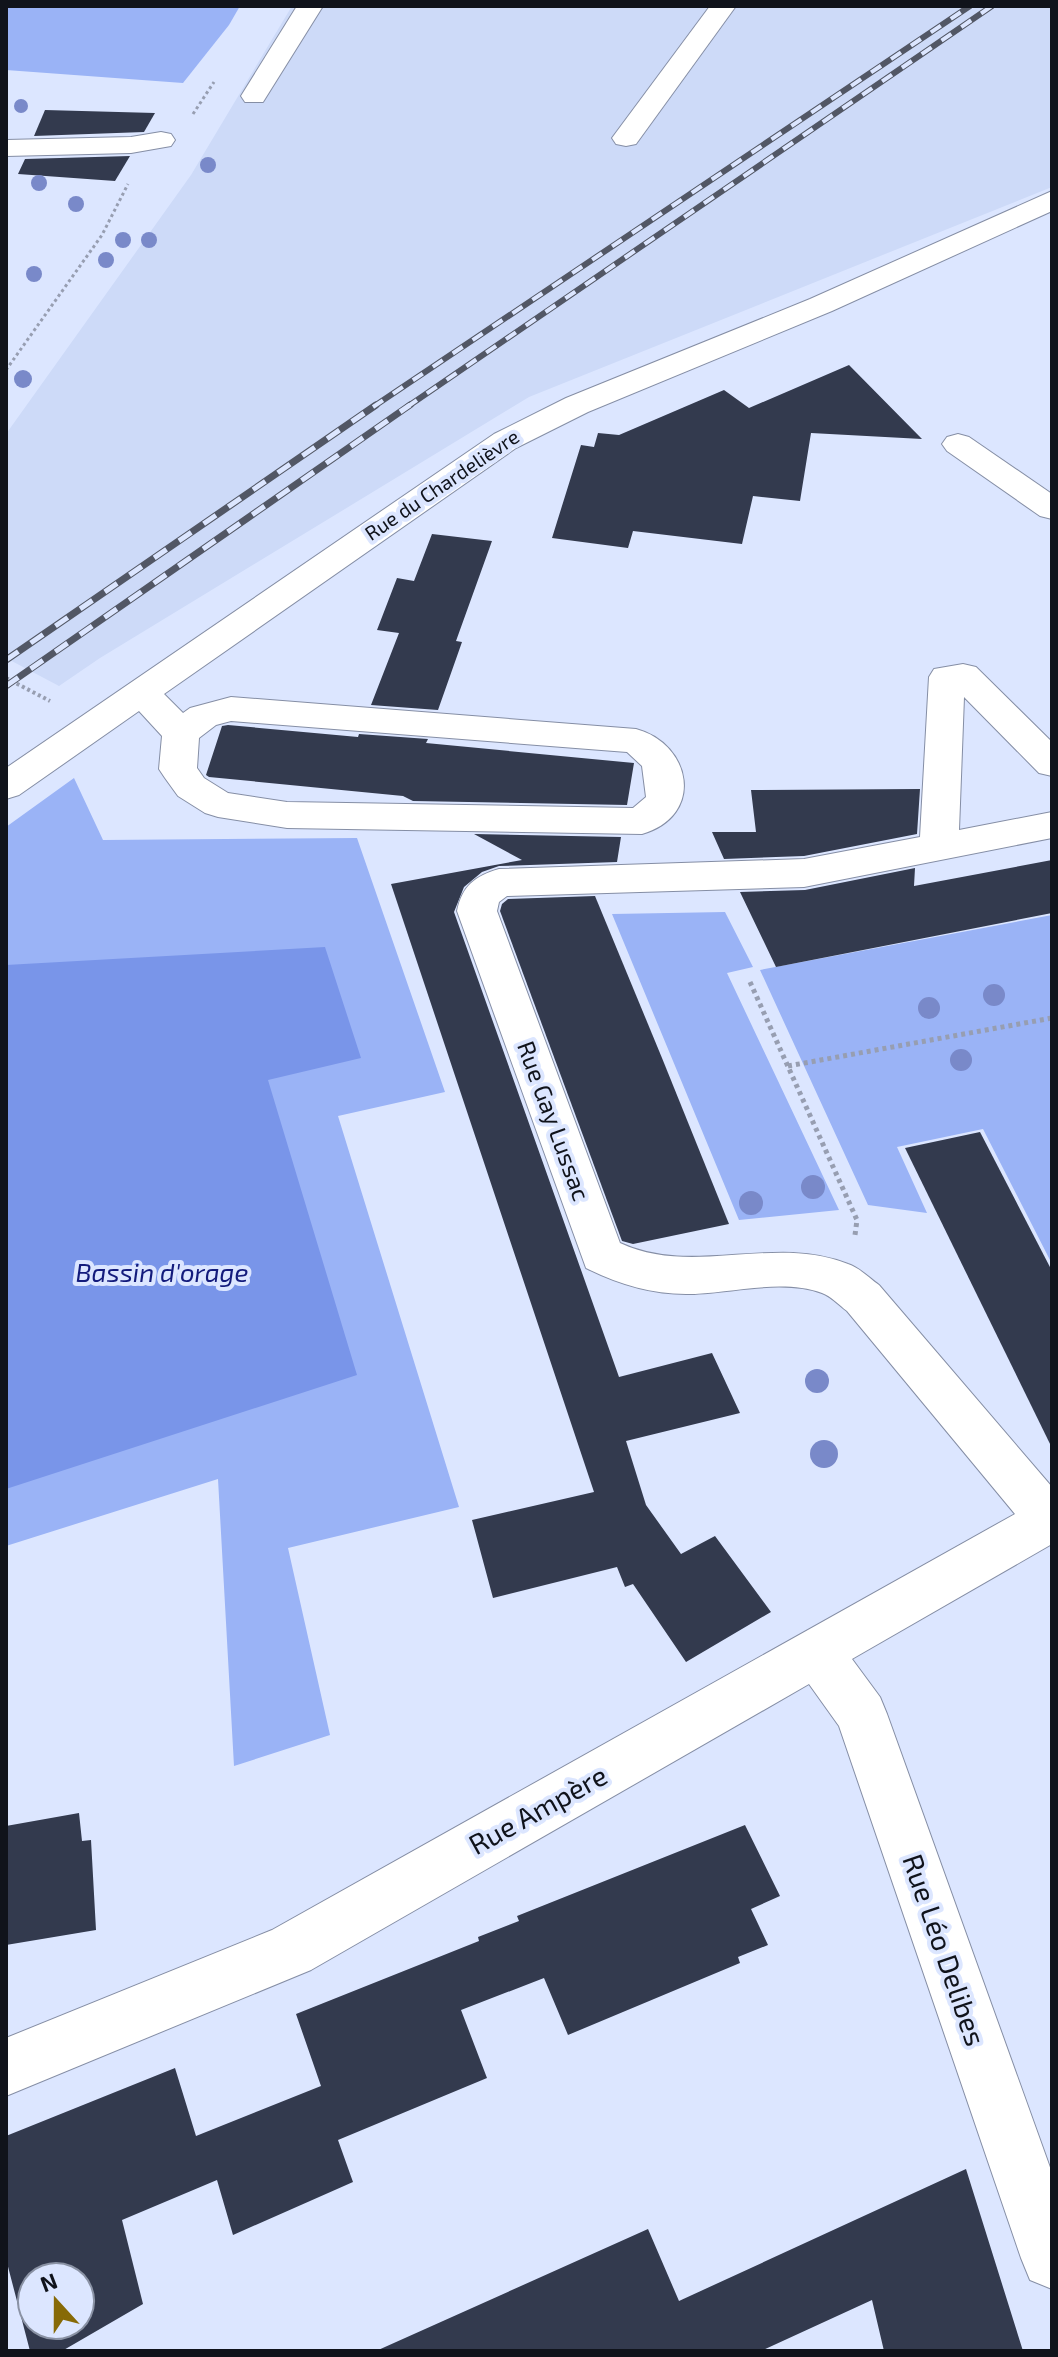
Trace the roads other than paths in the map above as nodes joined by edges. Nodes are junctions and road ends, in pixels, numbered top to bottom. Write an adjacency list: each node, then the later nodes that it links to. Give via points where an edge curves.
1 (310, 6): 3 (street)
2 (723, 6): 4 (street)
3 (254, 96)
4 (626, 138)
5 (161, 140): 6 (street)
6 (6, 148)
7 (1052, 200): 10 (street, Rue du Chardelièvre, via 505,441)
8 (958, 444): 9 (street)
9 (1052, 509)
10 (140, 691): 11 (street); 13 (street, Rue du Chardelièvre)
11 (181, 733): 11 (street, via 178,769 191,787 218,804 287,815 642,821 665,801 657,755 636,741 231,709 203,716)
12 (1052, 764): 15 (street, via 963,675 947,677)
13 (6, 786)
14 (1052, 825): 15 (street, Rue Gay Lussac)
15 (939, 847): 16 (street, Rue Gay Lussac, via 804,873 499,883 480,895 477,911 602,1255 622,1268 662,1275 802,1272 835,1278 863,1298)
16 (1051, 1519): 17 (street, Rue Ampère)
17 (817, 1653): 18 (street, Rue Ampère, via 291,1950); 19 (street, Rue Léo Delibes, via 861,1714)
18 (6, 2067)
19 (1052, 2258)

